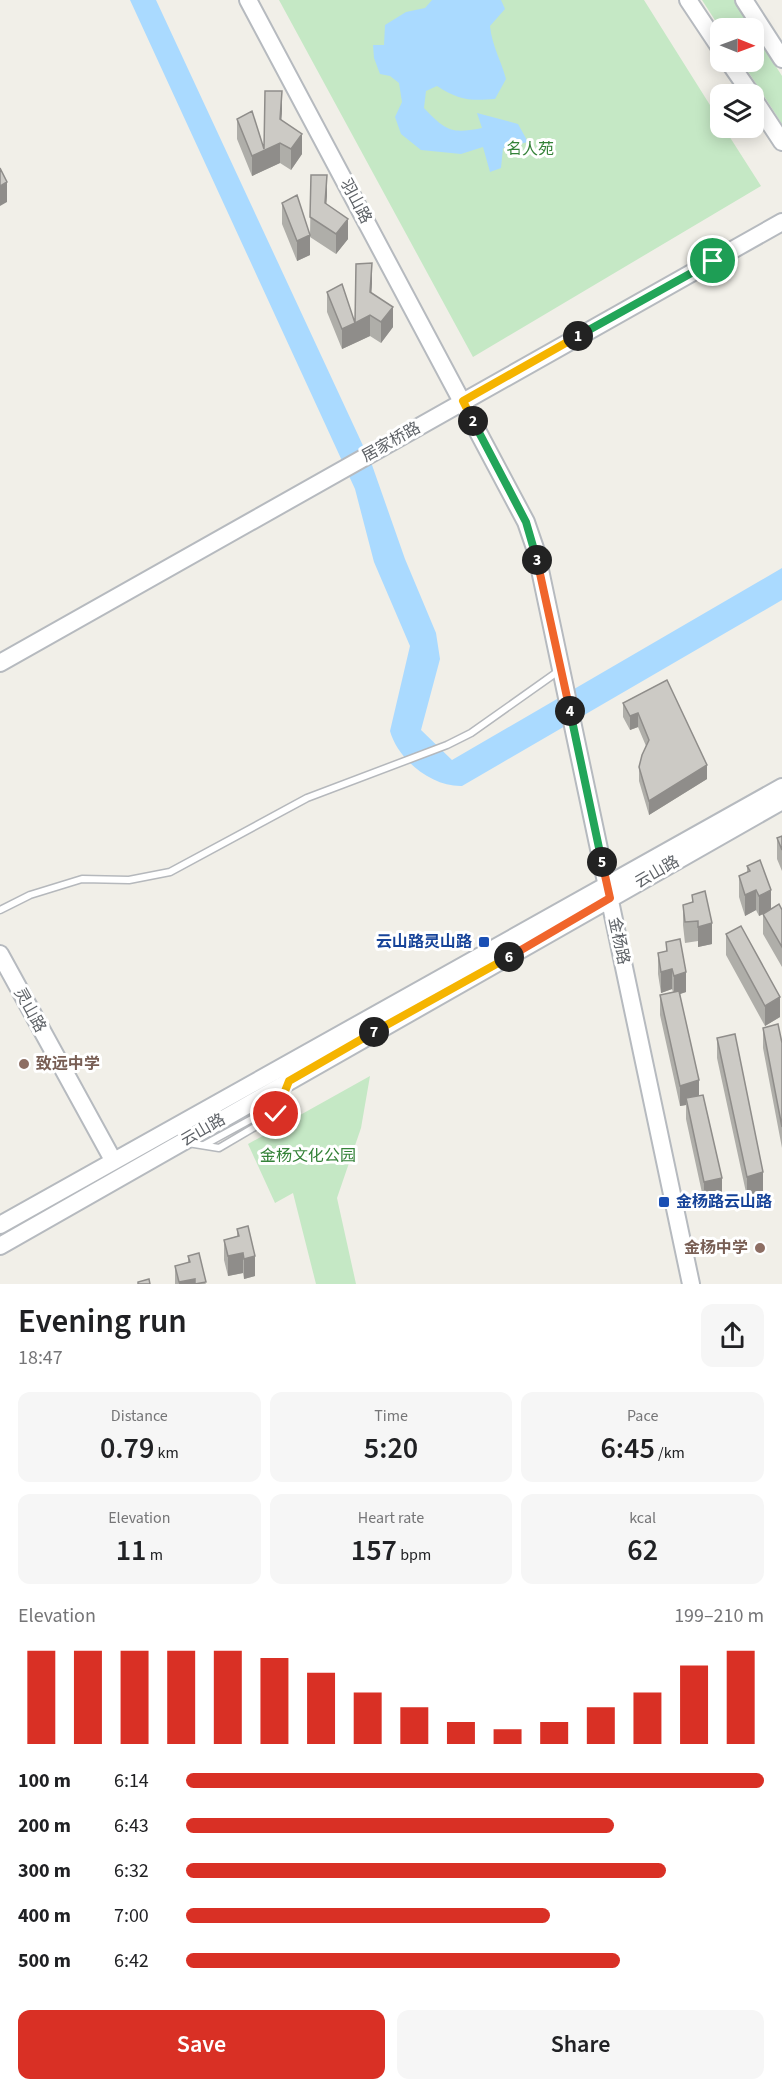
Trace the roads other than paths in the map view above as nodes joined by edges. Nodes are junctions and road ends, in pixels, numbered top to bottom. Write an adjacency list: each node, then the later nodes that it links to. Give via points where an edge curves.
1 (248, 0): 9 (street, 羽山路)
2 (688, 0): 4 (street)
3 (744, 0): 5 (street)
4 (710, 33)
5 (782, 59)
6 (764, 114): 7 (street)
7 (782, 142)
8 (782, 222): 9 (street, 居家桥路)
9 (463, 401): 10 (street, 居家桥路); 11 (street, 金杨路, via 526,522 536,551)
10 (0, 663)
11 (562, 676): 14 (street, 金杨路); 15 (lane, via 471,733 307,798 170,872 129,879 82,879)
12 (782, 787): 14 (street, 云山路)
13 (782, 801): 14 (street, 云山路)
14 (609, 892): 17 (street, 云山路); 19 (street, 云山路); 22 (street, 金杨路)
15 (0, 910)
16 (0, 954): 19 (street, 灵山路)
17 (289, 1081): 18 (street, 云山路); 18 (lane, via 281,1103 204,1145)
18 (182, 1142): 21 (street, 云山路)
19 (113, 1160): 20 (street, 云山路)
20 (0, 1225)
21 (0, 1246)
22 (691, 1284)

